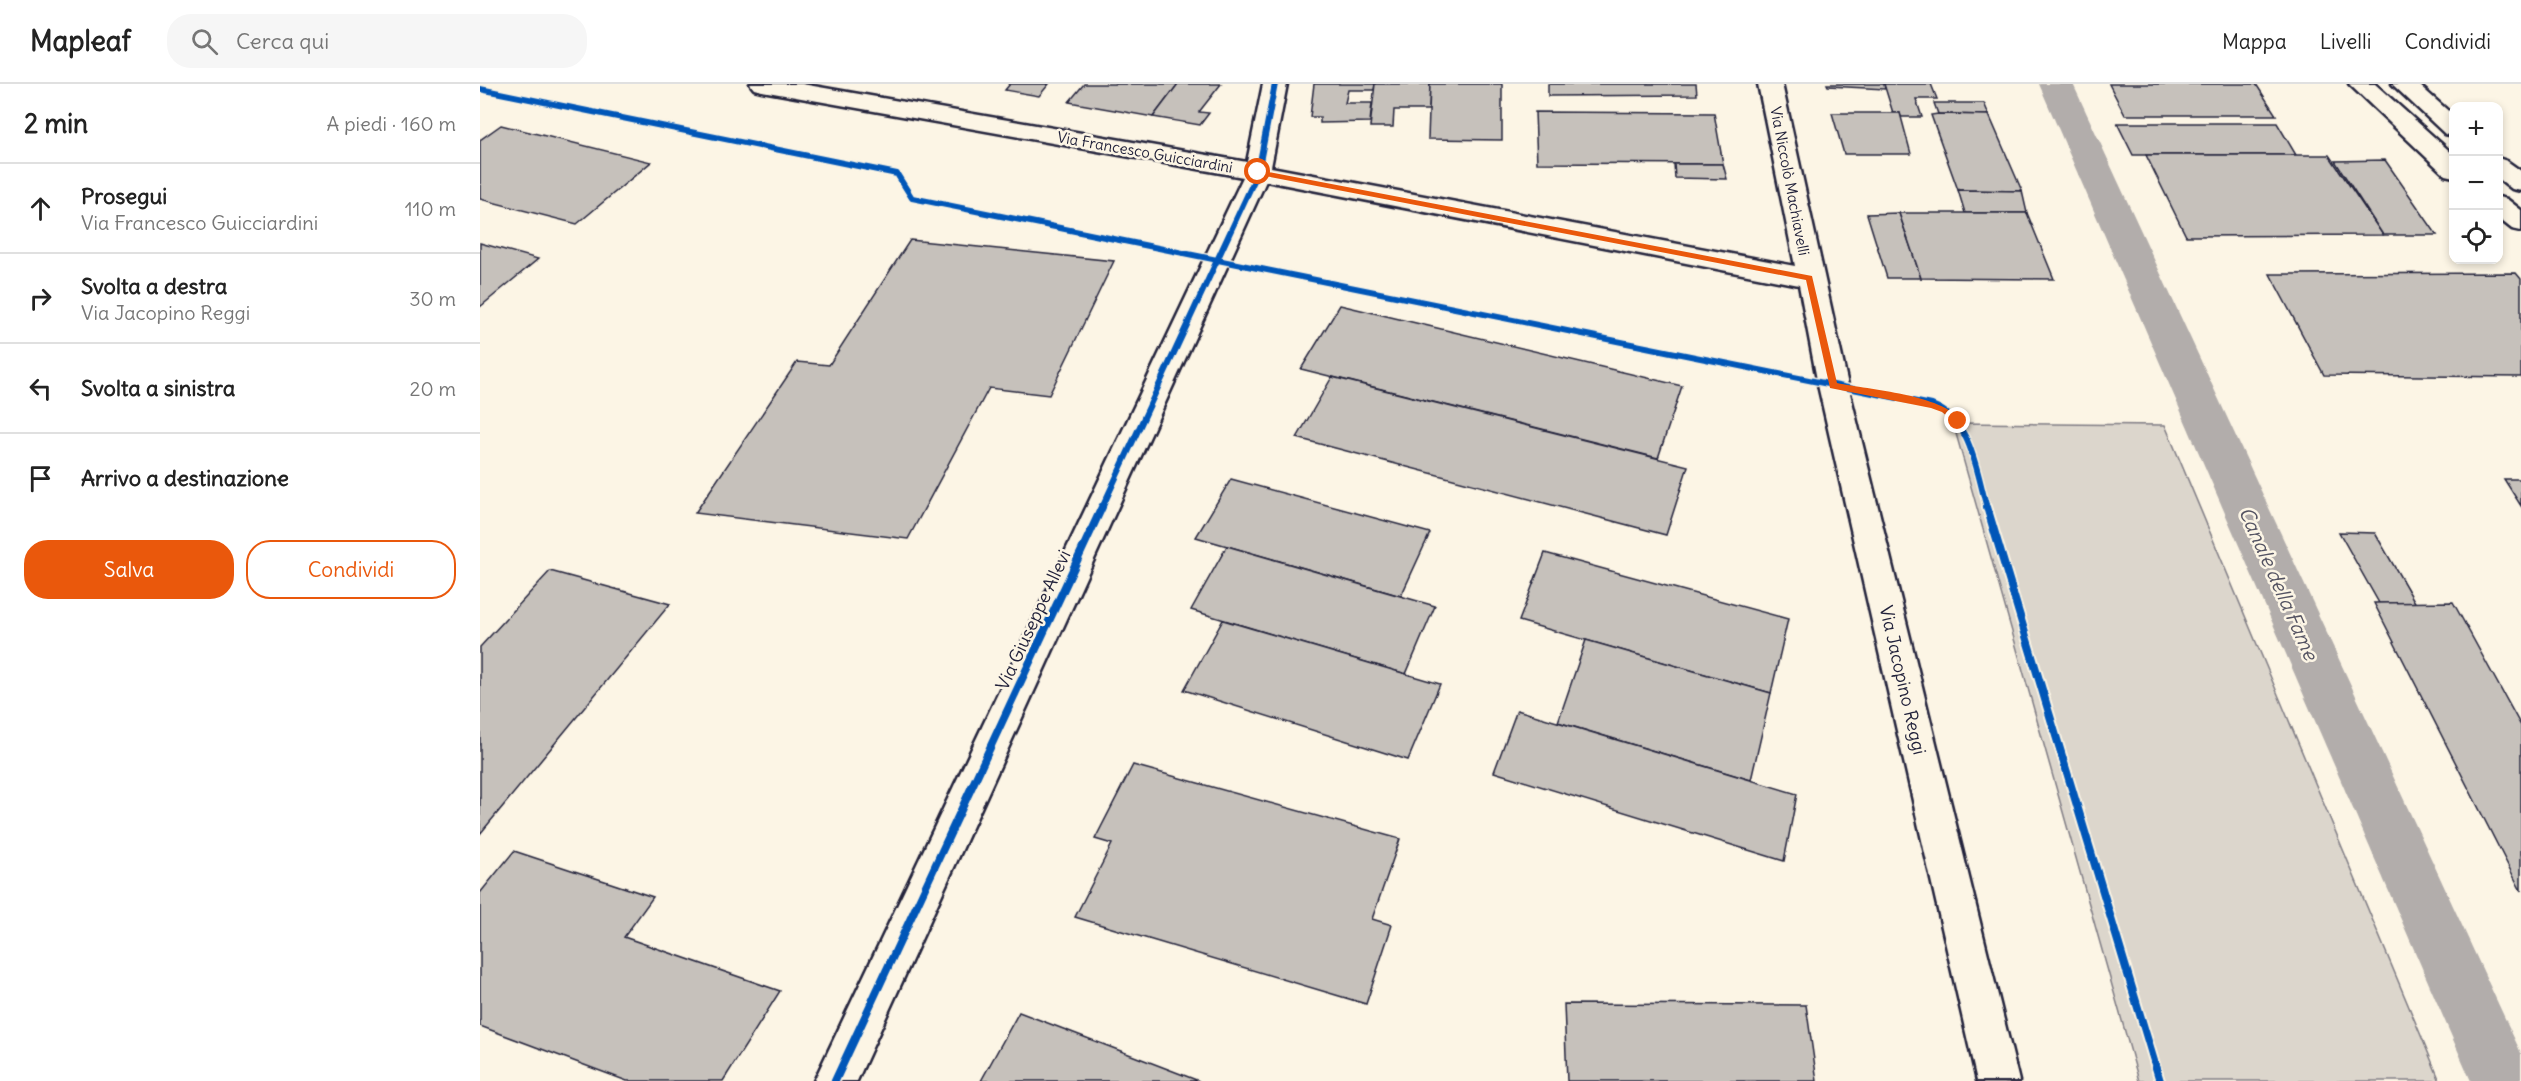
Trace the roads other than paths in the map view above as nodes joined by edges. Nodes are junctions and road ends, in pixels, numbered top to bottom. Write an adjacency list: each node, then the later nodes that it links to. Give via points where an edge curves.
1 (762, 84): 6 (street, Via Francesco Guicciardini)
2 (1275, 84): 10 (street, Via Giuseppe Allevi)
3 (1770, 84): 14 (street, Via Niccolò Machiavelli)
4 (2361, 84): 8 (street)
5 (2404, 84): 7 (street)
6 (842, 91): 10 (street, Via Francesco Guicciardini)
7 (2449, 124)
8 (2449, 164)
9 (2503, 169): 11 (street)
10 (1258, 172): 14 (street, Via Francesco Guicciardini); 15 (street, Via Giuseppe Allevi)
11 (2521, 183)
12 (2503, 208): 13 (street)
13 (2521, 223)
14 (1809, 278): 16 (street, Via Jacopino Reggi)
15 (835, 1081)
16 (1998, 1081)

